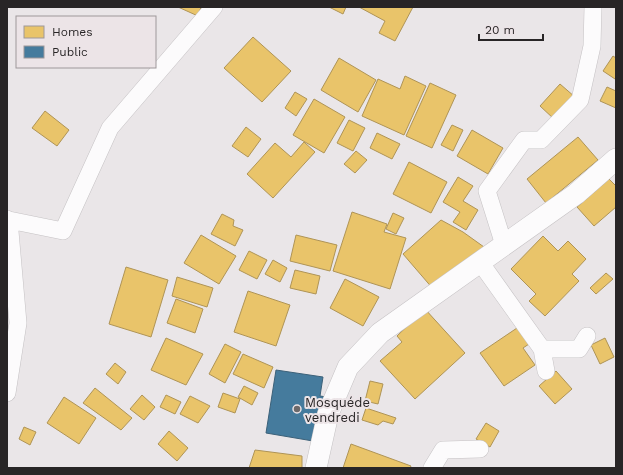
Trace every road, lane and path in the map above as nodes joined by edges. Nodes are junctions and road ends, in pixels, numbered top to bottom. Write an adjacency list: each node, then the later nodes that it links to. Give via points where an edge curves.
1 (214, 7): 4 (street, via 110,128 63,230)
2 (593, 7): 5 (street, via 592,46 580,100 541,140 524,140 487,191)
3 (616, 159): 5 (street, via 576,194)
4 (8, 220): 10 (street, via 18,323)
5 (504, 246): 6 (street)
6 (480, 262): 8 (street); 12 (street, via 380,333 348,367 328,414)
7 (587, 336): 8 (street, via 579,349)
8 (542, 350): 9 (street)
9 (546, 371)
10 (7, 393)
11 (480, 449): 13 (street, via 443,450)
12 (316, 468)
13 (432, 468)

